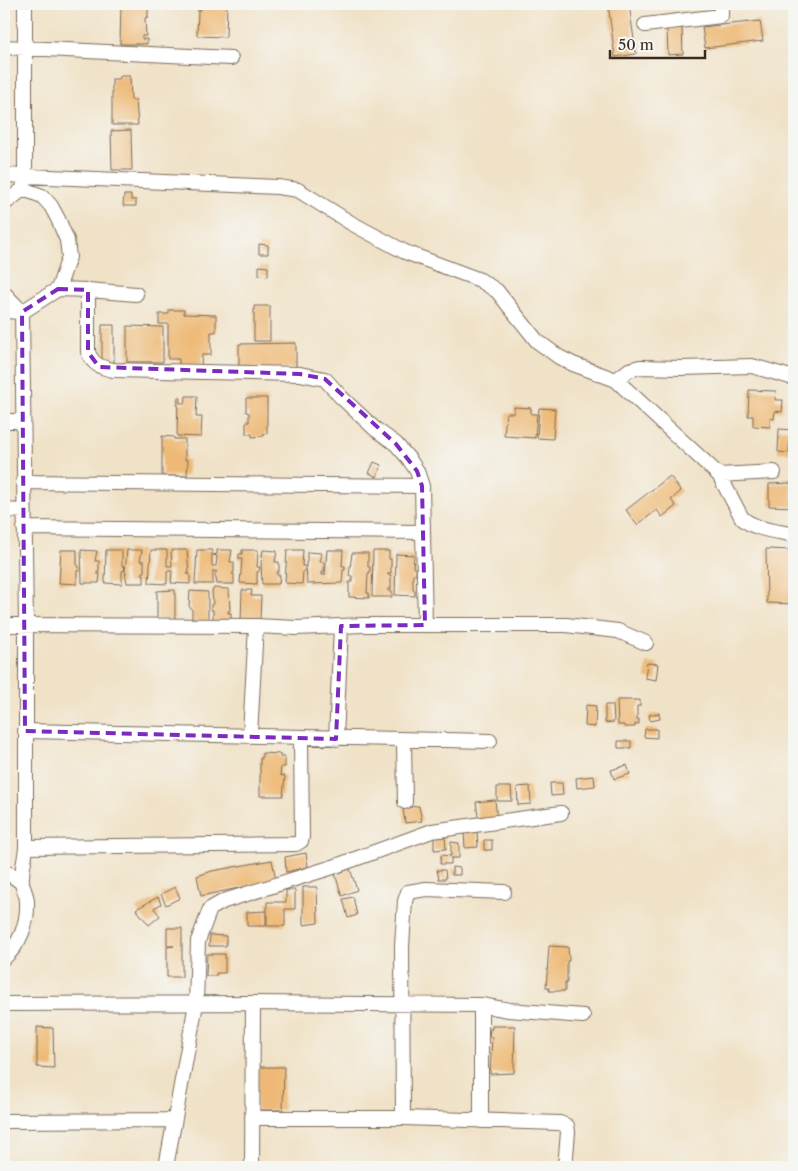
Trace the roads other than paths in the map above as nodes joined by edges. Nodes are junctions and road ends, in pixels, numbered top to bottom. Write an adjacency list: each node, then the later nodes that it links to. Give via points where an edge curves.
1 (25, 4): 5 (street)
2 (721, 4): 3 (street, via 721,16)
3 (645, 25)
4 (4, 48): 5 (street)
5 (26, 49): 6 (street); 8 (street)
6 (231, 58)
7 (4, 175): 8 (street)
8 (24, 182): 9 (street); 10 (street, via 51,206 67,240 69,257); 17 (street, via 298,190 405,252 480,280 497,291 537,341 573,364)
9 (4, 204)
10 (58, 289): 11 (street); 15 (street)
11 (88, 290): 13 (street); 23 (street, via 88,352 99,367 113,370 300,374 325,379 341,398 396,444 417,471)
12 (4, 293): 15 (street)
13 (136, 294)
14 (4, 311): 15 (street)
15 (22, 312): 18 (street)
16 (794, 378): 17 (street, via 752,366 640,367 629,370)
17 (616, 380): 21 (street)
18 (22, 420): 19 (street); 22 (street)
19 (4, 421)
20 (774, 472): 21 (street)
21 (719, 475): 28 (street, via 747,523)
22 (23, 482): 23 (street); 25 (street)
23 (422, 486): 27 (street)
24 (4, 510): 25 (street)
25 (24, 511): 26 (street)
26 (24, 528): 27 (street); 31 (street)
27 (423, 532): 30 (street)
28 (794, 535)
29 (4, 625): 31 (street)
30 (425, 625): 33 (street); 34 (street, via 566,625 618,631)
31 (26, 626): 32 (street); 35 (street)
32 (256, 626): 33 (street); 36 (street)
33 (341, 626): 38 (street)
34 (646, 643)
35 (25, 731): 36 (street); 43 (street)
36 (250, 735): 37 (street)
37 (301, 738): 38 (street); 43 (street, via 302,837 296,844)
38 (336, 739): 39 (street)
39 (404, 740): 40 (street); 41 (street)
40 (490, 741)
41 (405, 802)
42 (561, 813): 50 (street, via 432,831 210,909 198,941)
43 (26, 848): 45 (street)
44 (4, 873): 45 (street)
45 (22, 884): 47 (street, via 28,900 26,918 21,936)
46 (504, 892): 51 (street, via 426,889 408,892 402,946)
47 (4, 958)
48 (253, 1003): 50 (street); 51 (street); 54 (street)
49 (4, 1004): 50 (street)
50 (196, 1004): 56 (street)
51 (402, 1005): 52 (street); 55 (street)
52 (481, 1005): 53 (street); 58 (street)
53 (583, 1016)
54 (252, 1118): 55 (street); 60 (street)
55 (403, 1118): 58 (street)
56 (174, 1120): 57 (street); 59 (street)
57 (4, 1121)
58 (481, 1122): 61 (street, via 560,1123 567,1126)
59 (166, 1167)
60 (252, 1167)
61 (565, 1167)

